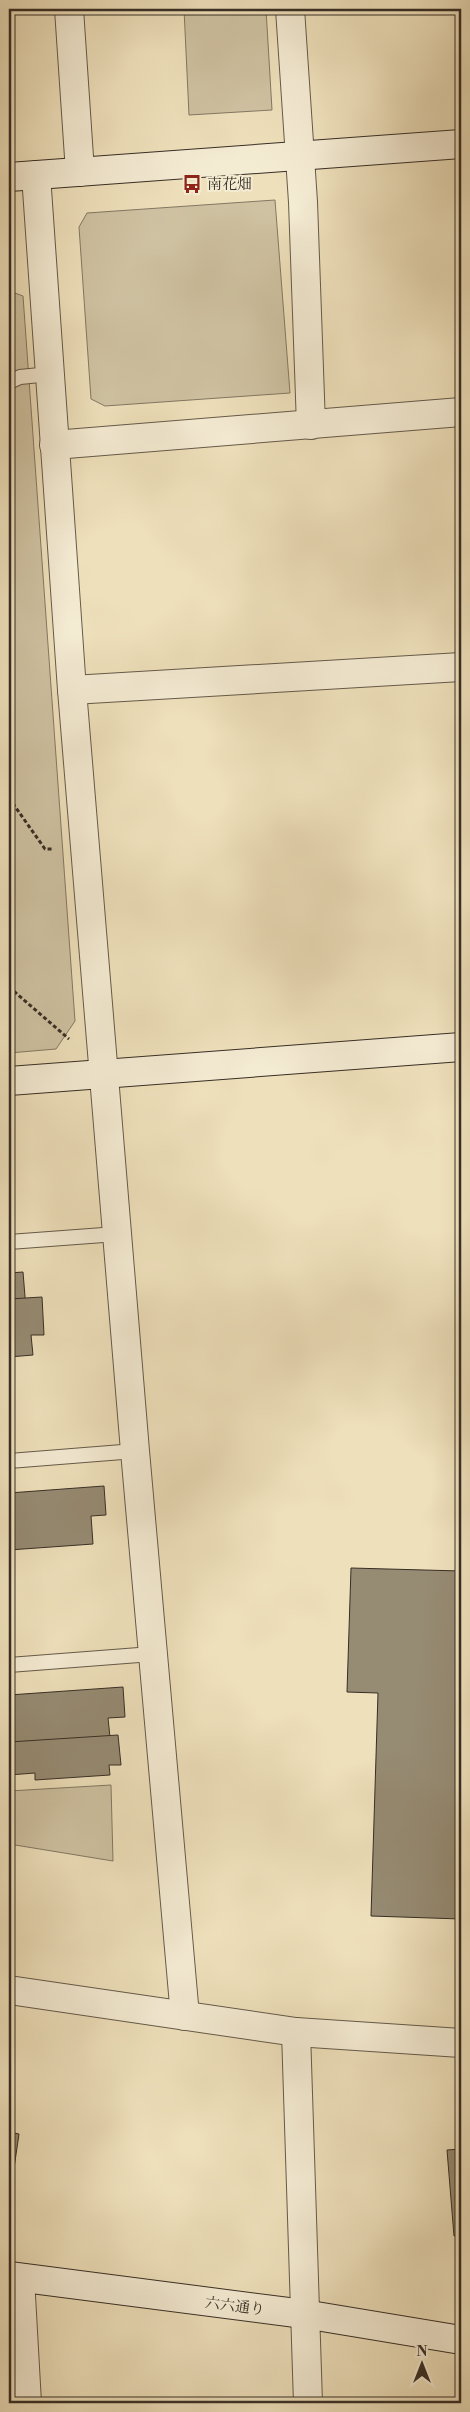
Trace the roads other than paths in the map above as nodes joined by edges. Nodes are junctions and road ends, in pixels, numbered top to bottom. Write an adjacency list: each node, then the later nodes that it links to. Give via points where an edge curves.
1 (70, 9): 5 (street)
2 (290, 9): 4 (street)
3 (461, 144): 4 (street)
4 (300, 155): 5 (street); 11 (street)
5 (80, 172): 6 (street)
6 (36, 175): 7 (street); 8 (street)
7 (9, 177)
8 (50, 374): 9 (lane); 12 (street)
9 (9, 382)
10 (461, 412): 11 (street)
11 (311, 425): 12 (street)
12 (54, 445): 14 (street)
13 (461, 667): 14 (street)
14 (72, 690): 16 (street)
15 (461, 1047): 16 (street)
16 (104, 1074): 17 (street); 18 (street)
17 (9, 1080)
18 (117, 1234): 19 (lane); 20 (street)
19 (9, 1242)
20 (134, 1451): 21 (lane); 22 (street)
21 (9, 1461)
22 (152, 1654): 23 (lane); 25 (street)
23 (9, 1665)
24 (9, 1990): 25 (street)
25 (185, 2016): 26 (street)
26 (296, 2032): 27 (street); 29 (street)
27 (461, 2043)
28 (14, 2277): 29 (street, 六六通り); 31 (street)
29 (304, 2314): 30 (street, 六六通り); 32 (street)
30 (461, 2340)
31 (27, 2403)
32 (308, 2403)

